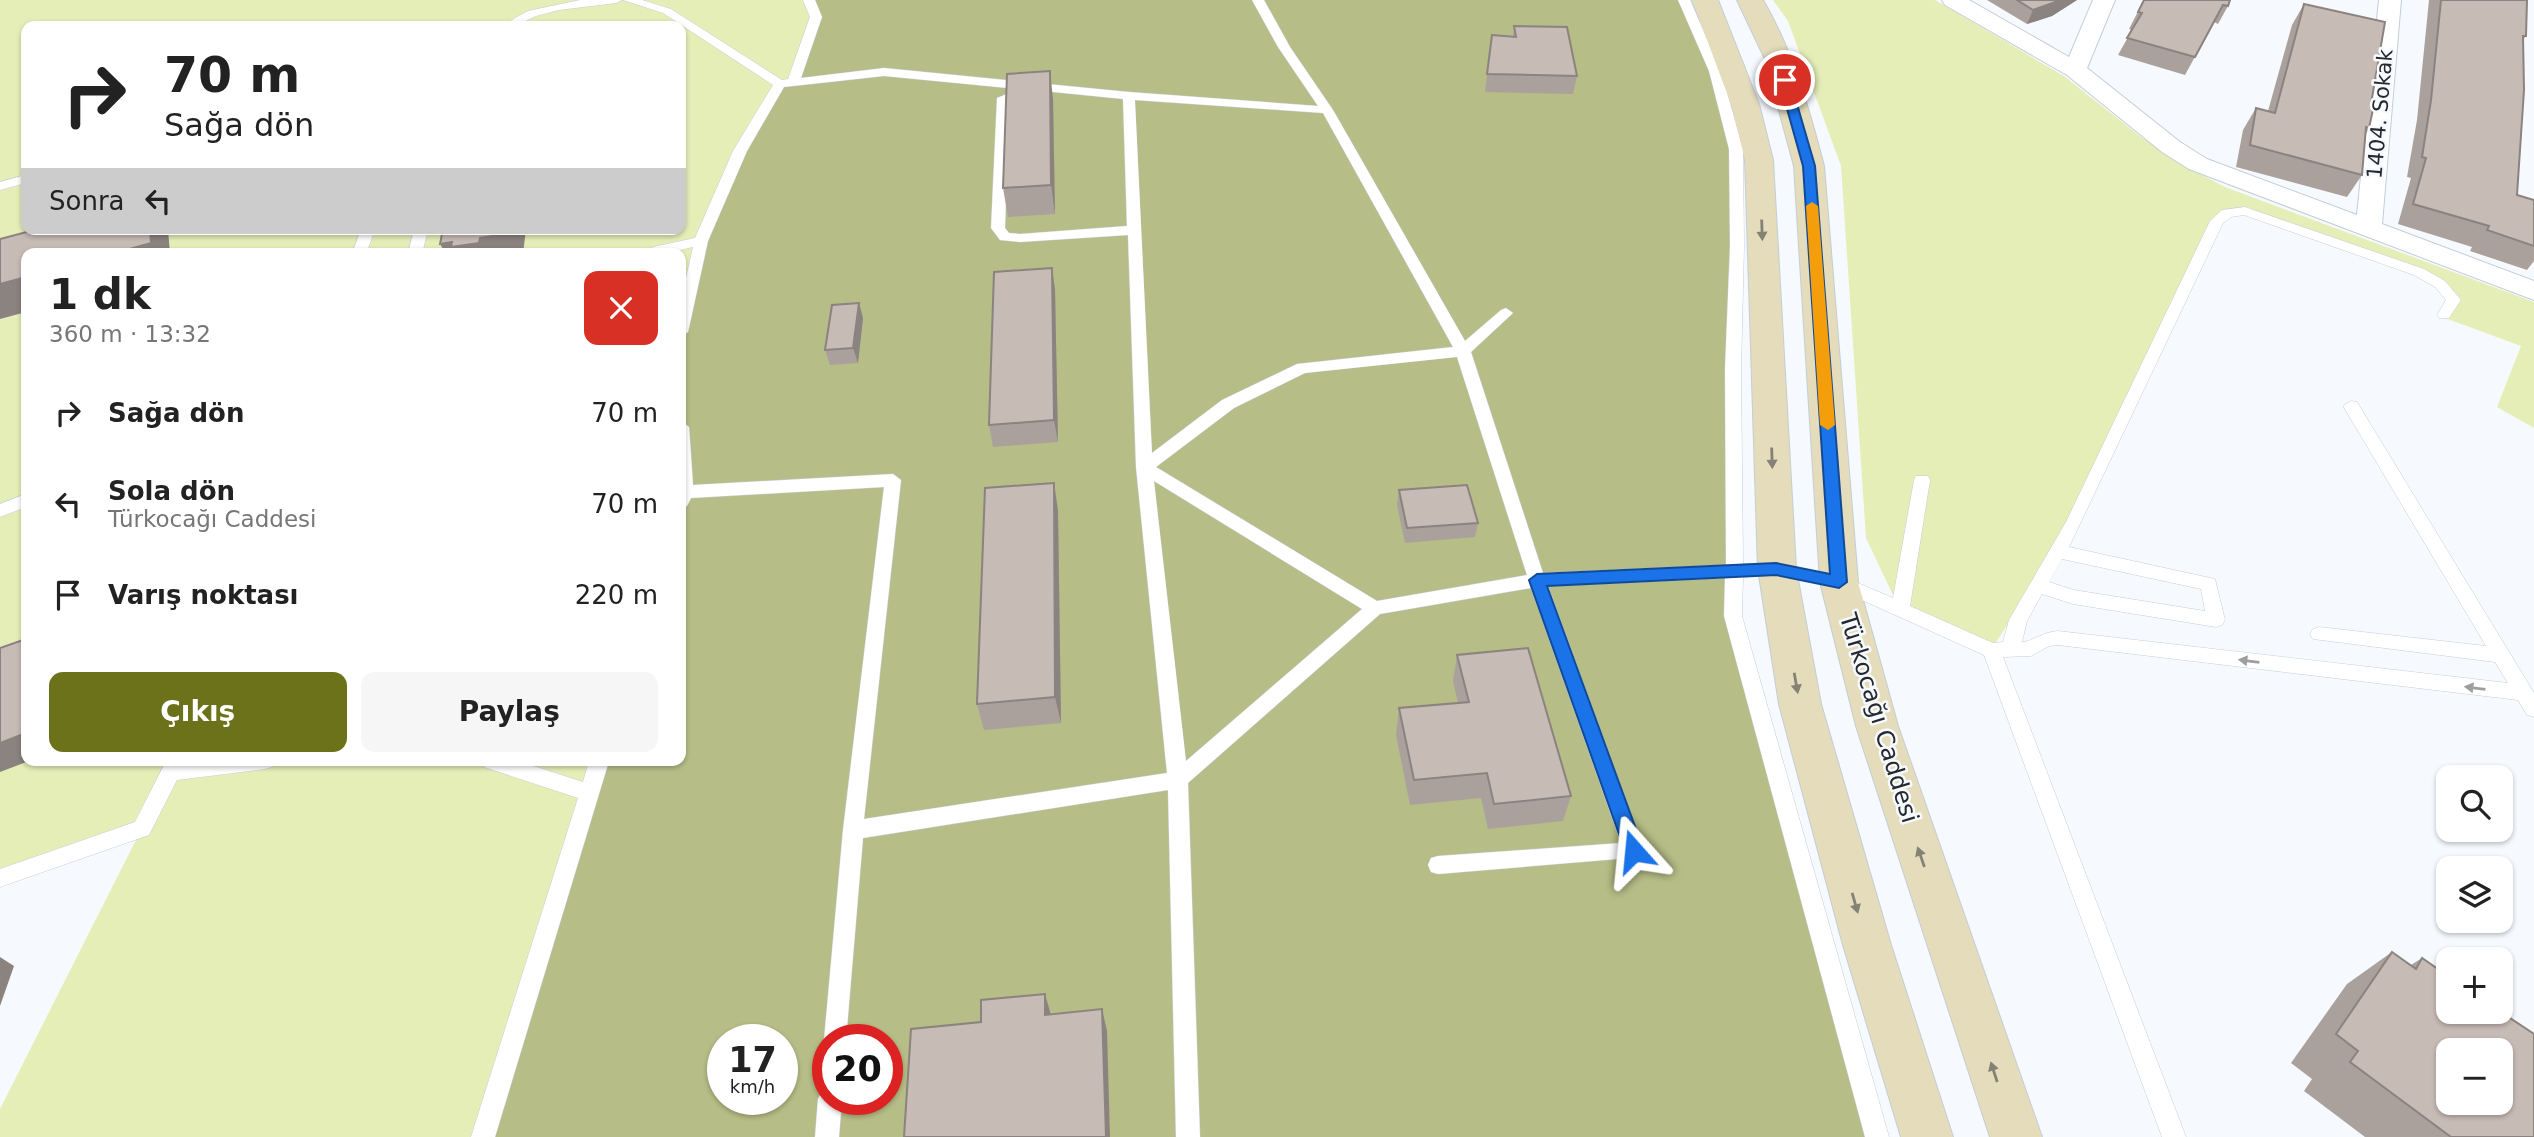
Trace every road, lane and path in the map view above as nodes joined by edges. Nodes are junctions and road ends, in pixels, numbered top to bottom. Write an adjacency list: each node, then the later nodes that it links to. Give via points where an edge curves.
1 (616, 0): 11 (lane, via 570,5 522,15)
2 (628, 0): 12 (lane)
3 (809, 0): 15 (lane, via 816,17)
4 (1258, 0): 17 (lane)
5 (1684, 0): 37 (lane, via 1715,71 1735,149)
6 (1704, 0): 36 (main road, one-way to 36, via 1745,104 1759,160)
7 (1750, 0): 39 (main road, Türkocağı Caddesi, via 1792,100 1809,166)
8 (1953, 0): 14 (street)
9 (2104, 0): 14 (street)
10 (2390, 0): 20 (street, 1404. Sokak)
11 (514, 21)
12 (684, 21)
13 (686, 22): 15 (lane)
14 (2075, 70): 20 (street, via 2198,164)
15 (787, 83): 16 (lane, via 884,72); 22 (lane, via 740,151)
16 (1129, 100): 17 (lane); 21 (lane); 21 (lane, via 1026,90 1003,98 998,228 1005,237 1020,238)
17 (1327, 110): 28 (lane)
18 (21, 181): 19 (lane)
19 (0, 186)
20 (2369, 228): 24 (street)
21 (1134, 230): 30 (lane)
22 (701, 241): 23 (lane); 25 (lane)
23 (668, 248)
24 (2534, 291)
25 (686, 309)
26 (1506, 313): 28 (lane)
27 (2444, 315): 35 (lane, via 2454,300 2440,284 2419,272 2245,211 2227,213 2217,221)
28 (1463, 351): 30 (lane, via 1302,368 1228,404); 38 (lane)
29 (2351, 406): 45 (lane)
30 (1144, 467): 41 (lane); 50 (lane)
31 (1922, 480): 42 (lane)
32 (686, 497): 52 (lane, via 893,480)
33 (21, 502): 34 (lane)
34 (0, 511)
35 (2058, 551): 40 (lane); 40 (lane, via 2208,584 2216,620 2073,597)
36 (1776, 569): 37 (lane); 39 (main road); 61 (main road, one-way to 61, via 1800,704)
37 (1735, 571): 38 (lane); 60 (lane, via 1733,616)
38 (1537, 580): 41 (lane); 53 (lane, via 1634,851)
39 (1839, 582): 42 (lane); 62 (main road, Türkocağı Caddesi, one-way to 39, via 1877,726)
40 (2038, 585): 44 (lane)
41 (1375, 607): 50 (lane)
42 (1900, 610): 44 (lane)
43 (2319, 634): 45 (lane)
44 (2001, 650): 46 (lane, one-way to 44, via 2058,638 2045,639 2031,649); 63 (lane)
45 (2501, 655): 46 (lane)
46 (2529, 701)
47 (506, 766): 51 (lane)
48 (597, 766): 51 (lane)
49 (173, 767): 54 (lane, via 142,830)
50 (1178, 780): 52 (lane); 59 (lane)
51 (589, 793): 57 (lane)
52 (853, 830): 55 (lane)
53 (1438, 865)
54 (0, 878)
55 (836, 1024)
56 (829, 1115): 58 (lane)
57 (483, 1137)
58 (827, 1137)
59 (1188, 1137)
60 (1877, 1137)
61 (1927, 1137)
62 (2016, 1137)
63 (2174, 1137)

